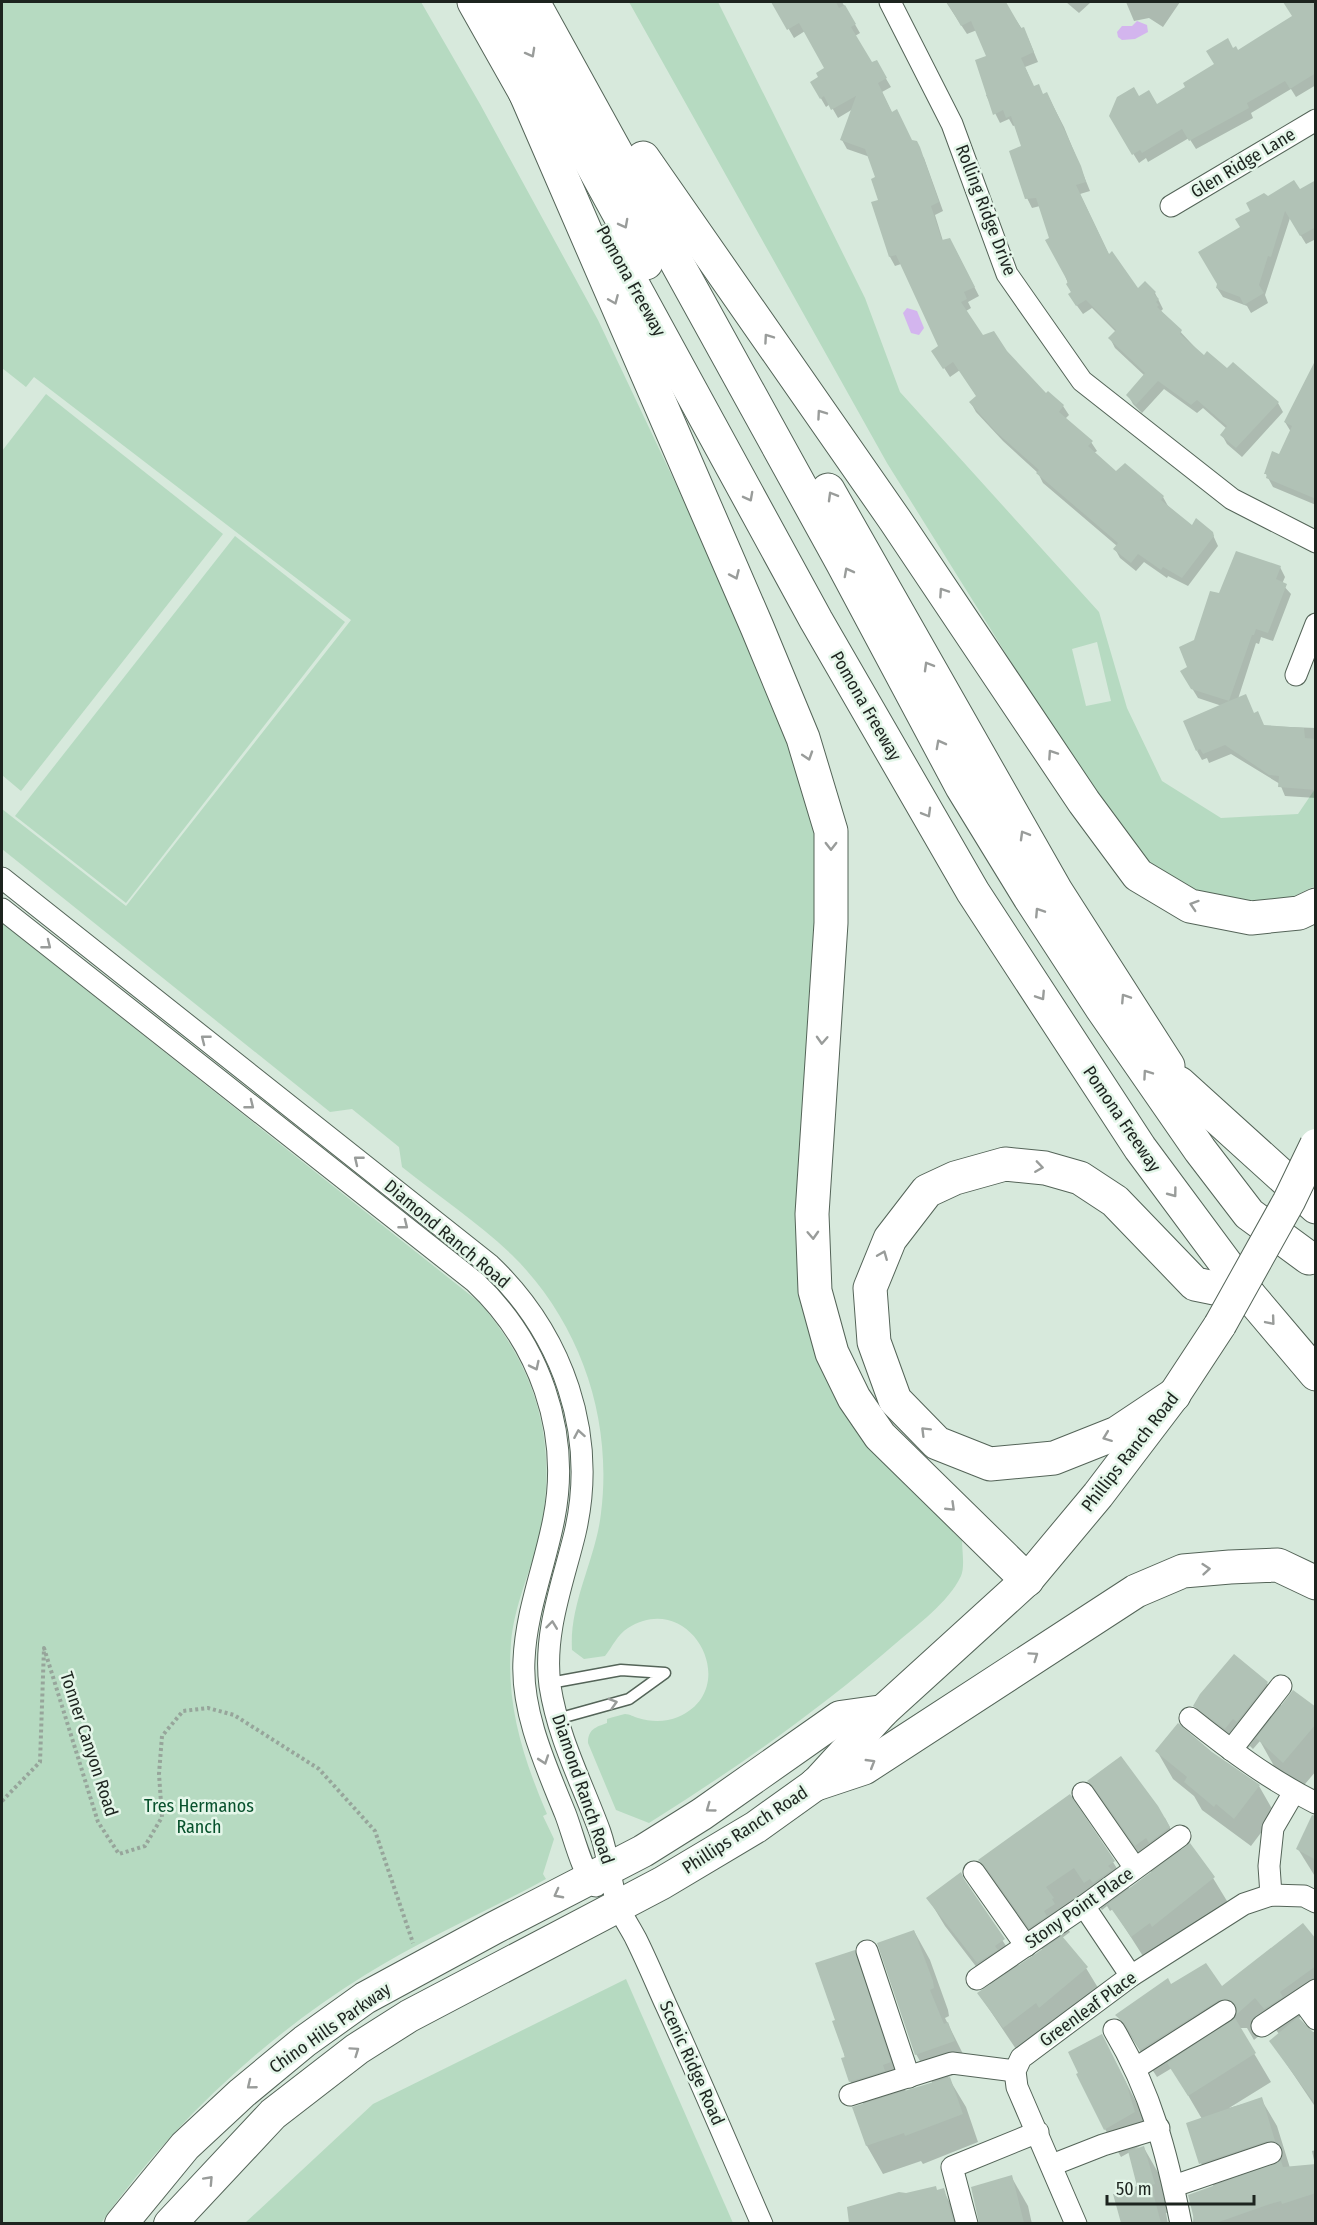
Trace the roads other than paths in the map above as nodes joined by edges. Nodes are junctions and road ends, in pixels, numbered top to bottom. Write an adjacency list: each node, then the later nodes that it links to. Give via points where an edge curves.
1 (474, 2): 6 (highway, Pomona Freeway)
2 (503, 2): 10 (highway, one-way to 10, via 714,390)
3 (533, 2): 20 (highway, one-way to 3, via 1250,1214 1200,1150 1030,898 962,787)
4 (555, 2): 8 (highway)
5 (890, 2): 11 (street, Rolling Ridge Drive, via 952,124 1008,274 1082,381 1232,499)
6 (525, 92): 10 (highway, Pomona Freeway); 25 (highway, one-way to 25, via 803,738 831,831 831,923 812,1214 815,1291 832,1353 854,1398 880,1436)
7 (1316, 120): 9 (street, Glen Ridge Lane)
8 (643, 158): 15 (highway, one-way to 8, via 1299,913 1251,918 1190,906 1137,875); 17 (highway, one-way to 8, via 1056,891)
9 (1171, 206)
10 (721, 445): 21 (highway, Pomona Freeway, one-way to 21, via 816,620 973,891 1140,1148)
11 (1316, 542)
12 (1316, 624): 13 (street)
13 (1296, 675)
14 (2, 878): 27 (street, Diamond Ranch Road, one-way to 14, via 552,1624 577,1521 582,1462 569,1389 560,1362 538,1321 482,1259)
15 (1316, 906)
16 (2, 909): 40 (street, Diamond Ranch Road, one-way to 40, via 470,1278 519,1334 548,1397 559,1481 553,1524 527,1626 525,1687 544,1762 577,1843)
17 (1179, 1083): 19 (highway); 20 (highway)
18 (1316, 1145): 24 (main road, Phillips Ranch Road, bridge, via 1289,1201)
19 (1316, 1207)
20 (1312, 1262)
21 (1249, 1295): 22 (highway, Pomona Freeway, one-way to 22); 24 (highway, one-way to 21, via 1118,1433 1053,1458 990,1464 937,1443 895,1400 874,1342 870,1288 890,1239 927,1191 1005,1164 1045,1168 1080,1178 1115,1201 1195,1284)
22 (1304, 1353): 23 (highway, Pomona Freeway)
23 (1316, 1374)
24 (1174, 1395): 25 (main road, Phillips Ranch Road)
25 (1027, 1580): 29 (main road, Phillips Ranch Road)
26 (1316, 1583): 33 (highway, one-way to 26, via 864,1768 1127,1596 1183,1571 1278,1565)
27 (550, 1683): 31 (street, Diamond Ranch Road); 31 (lane, one-way to 27, via 629,1699 665,1673 621,1670)
28 (1281, 1686): 32 (street)
29 (883, 1711): 33 (main road, Phillips Ranch Road); 40 (main road, Phillips Ranch Road, one-way to 40, via 840,1717 702,1814)
30 (1190, 1718): 32 (street)
31 (557, 1719): 40 (street, Diamond Ranch Road, via 600,1833)
32 (1231, 1750): 34 (street)
33 (816, 1784): 43 (main road, Phillips Ranch Road, via 756,1827)
34 (1294, 1792): 36 (street); 41 (street, via 1273,1828)
35 (1083, 1793): 38 (street)
36 (1316, 1803)
37 (1180, 1836): 38 (street, Stony Point Place)
38 (1135, 1868): 44 (street, Stony Point Place)
39 (974, 1872): 45 (street)
40 (599, 1873): 43 (street, Diamond Ranch Road); 63 (main road, Chino Hills Parkway, one-way to 63, via 365,1998 314,2035 185,2146)
41 (1271, 1895): 42 (street, Greenleaf Place, via 1304,1896); 47 (street, Greenleaf Place, via 1244,1904)
42 (1316, 1902)
43 (618, 1904): 64 (main road, Chino Hills Parkway, one-way to 43, via 273,2114 357,2049 409,2016); 65 (street, Scenic Ridge Road)
44 (1084, 1906): 45 (street, Stony Point Place); 47 (street)
45 (1026, 1946): 48 (street, Stony Point Place)
46 (867, 1951): 56 (street)
47 (1131, 1976): 55 (street, Greenleaf Place, via 1021,2058)
48 (977, 1979)
49 (1309, 1995): 51 (street); 52 (street)
50 (1225, 2011): 54 (street)
51 (1316, 2019)
52 (1262, 2026)
53 (1114, 2031): 54 (street)
54 (1136, 2068): 58 (street)
55 (1015, 2071): 56 (street, via 952,2063); 59 (street, via 1017,2087)
56 (909, 2077): 57 (street)
57 (850, 2095)
58 (1159, 2128): 61 (street); 62 (street)
59 (1038, 2132): 61 (street); 66 (street, via 952,2167)
60 (1271, 2153): 62 (street)
61 (1052, 2165): 67 (street)
62 (1174, 2186): 68 (street)
63 (122, 2223)
64 (170, 2223)
65 (762, 2223)
66 (967, 2223)
67 (1076, 2223)
68 (1181, 2223)

